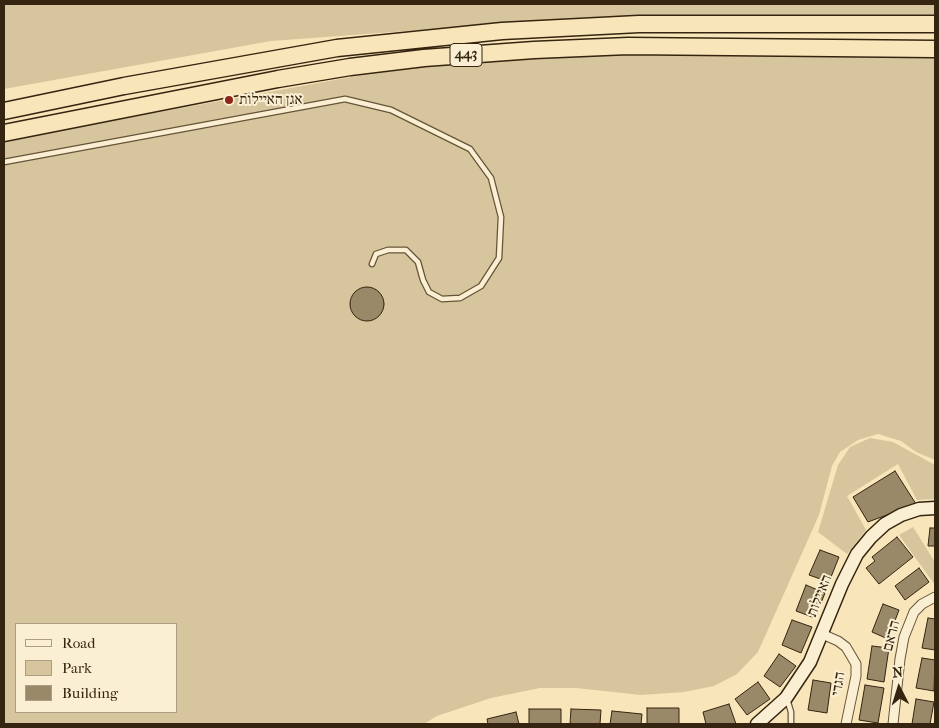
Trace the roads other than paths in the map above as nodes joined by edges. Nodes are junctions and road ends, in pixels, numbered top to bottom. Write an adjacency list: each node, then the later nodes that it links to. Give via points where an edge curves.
1 (935, 24): 3 (highway, 443, via 638,24 502,31 337,48)
2 (935, 49): 4 (highway, 443, via 628,46 424,58 278,79)
3 (4, 111)
4 (4, 133)
5 (4, 162): 6 (lane, via 345,100 391,110 470,148 491,178 501,217 499,258 481,286 460,298 442,299 429,292 418,262 406,250 376,254)
6 (372, 264)
7 (935, 508): 9 (street, האיילות, via 901,515 871,537 849,568)
8 (935, 597): 14 (street, הראם, via 914,612 904,637)
9 (822, 634): 10 (street, האיילות, via 810,662); 13 (street, הגדי, via 846,647 856,664)
10 (786, 698): 11 (street, האיילות); 12 (lane)
11 (757, 724)
12 (791, 724)
13 (846, 724)
14 (893, 724)

